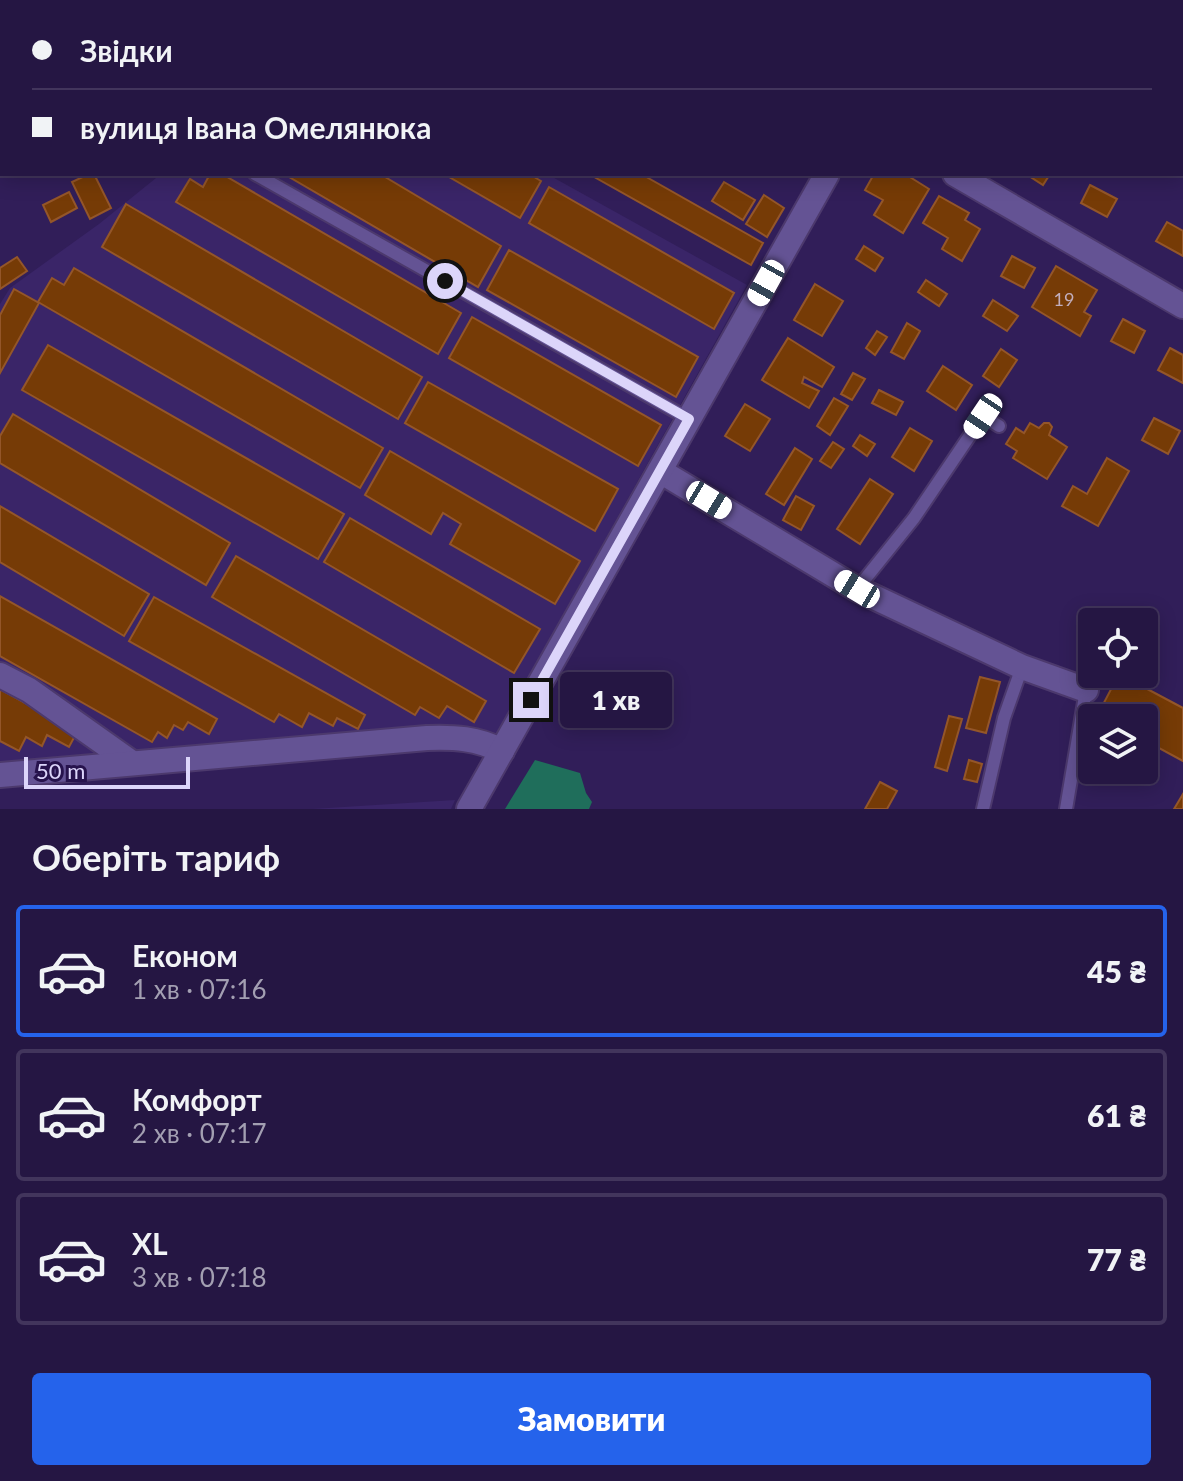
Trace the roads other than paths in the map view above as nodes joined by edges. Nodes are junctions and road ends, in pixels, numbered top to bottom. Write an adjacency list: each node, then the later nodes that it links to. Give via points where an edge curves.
1 (259, 176): 5 (lane)
2 (826, 176): 5 (street)
3 (958, 176): 4 (street)
4 (1183, 306)
5 (689, 419): 7 (street)
6 (999, 426): 8 (lane, via 983,416 914,518)
7 (660, 471): 8 (street); 12 (street)
8 (857, 589): 9 (street)
9 (1022, 667): 11 (street); 16 (lane)
10 (0, 675): 13 (street)
11 (1086, 690): 17 (lane)
12 (502, 751): 13 (street, via 487,742 457,737); 15 (street)
13 (132, 763): 14 (street)
14 (0, 775)
15 (469, 809)
16 (983, 809)
17 (1066, 809)

